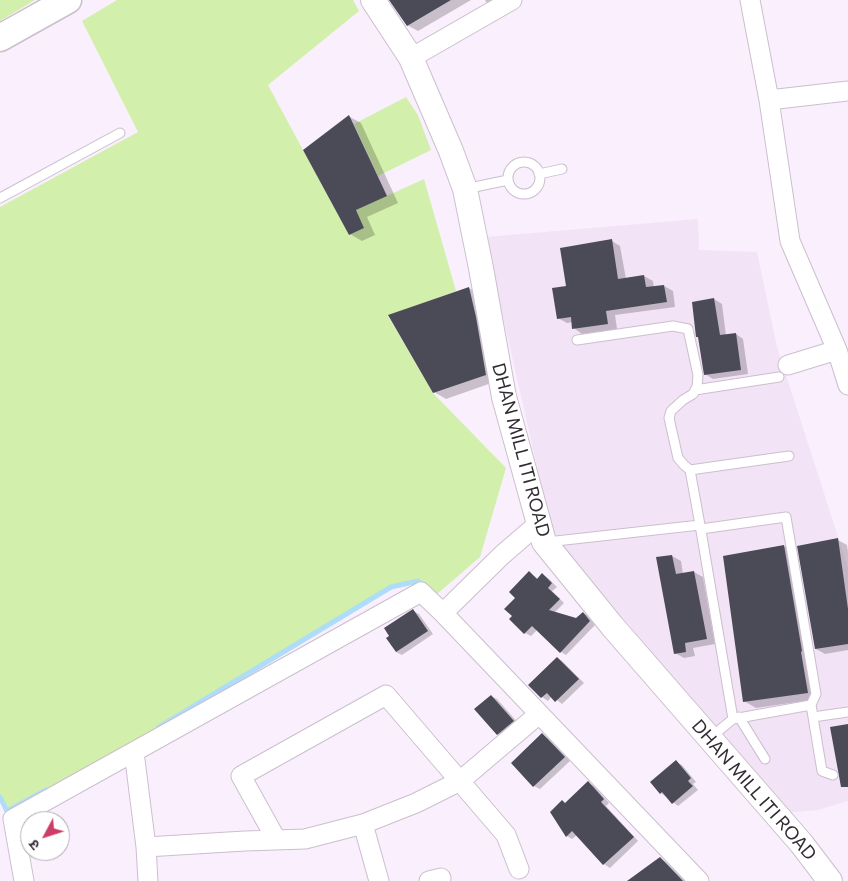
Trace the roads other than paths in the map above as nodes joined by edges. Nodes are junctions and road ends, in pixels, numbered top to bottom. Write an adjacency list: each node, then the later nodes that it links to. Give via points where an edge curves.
1 (68, 0): 5 (main road)
2 (373, 0): 6 (street, DHAN MILL ITI ROAD)
3 (512, 0): 6 (street)
4 (750, 0): 8 (street)
5 (0, 38)
6 (411, 58): 13 (street, DHAN MILL ITI ROAD)
7 (848, 91): 8 (street)
8 (769, 100): 16 (street, via 790,241)
9 (120, 133): 14 (lane)
10 (562, 169): 11 (lane)
11 (539, 174): 12 (lane, via 537,169 523,162 513,166); 12 (lane, via 538,184 527,194 517,192)
12 (508, 180): 13 (lane)
13 (465, 189): 23 (street, DHAN MILL ITI ROAD, via 504,397)
14 (0, 198)
15 (578, 340): 19 (lane, via 673,326 688,329 698,375)
16 (837, 350): 17 (street); 18 (street)
17 (783, 371): 19 (lane)
18 (848, 385)
19 (695, 390): 21 (lane, via 671,411 669,418 678,458)
20 (789, 456): 21 (lane)
21 (690, 470): 22 (lane)
22 (700, 527): 23 (lane); 25 (lane, via 786,517 816,694); 29 (lane)
23 (541, 533): 24 (street, via 502,555); 30 (street, DHAN MILL ITI ROAD, via 613,627)
24 (443, 613): 27 (street); 31 (street, via 421,592)
25 (811, 705): 28 (lane); 29 (lane)
26 (848, 712): 28 (lane)
27 (538, 714): 34 (street); 42 (street)
28 (813, 717): 33 (lane, via 822,771)
29 (736, 718): 30 (lane); 32 (lane)
30 (710, 738): 43 (street, DHAN MILL ITI ROAD)
31 (134, 752): 37 (street); 39 (street, via 13,818)
32 (765, 759)
33 (834, 775)
34 (460, 781): 35 (street); 36 (street, via 386,695 241,776); 38 (street, via 506,835)
35 (363, 824): 36 (street, via 306,839); 41 (street)
36 (276, 839): 37 (street)
37 (146, 847): 40 (street)
38 (519, 869)
39 (24, 881)
40 (148, 881)
41 (379, 881)
42 (699, 881)
43 (830, 881)

